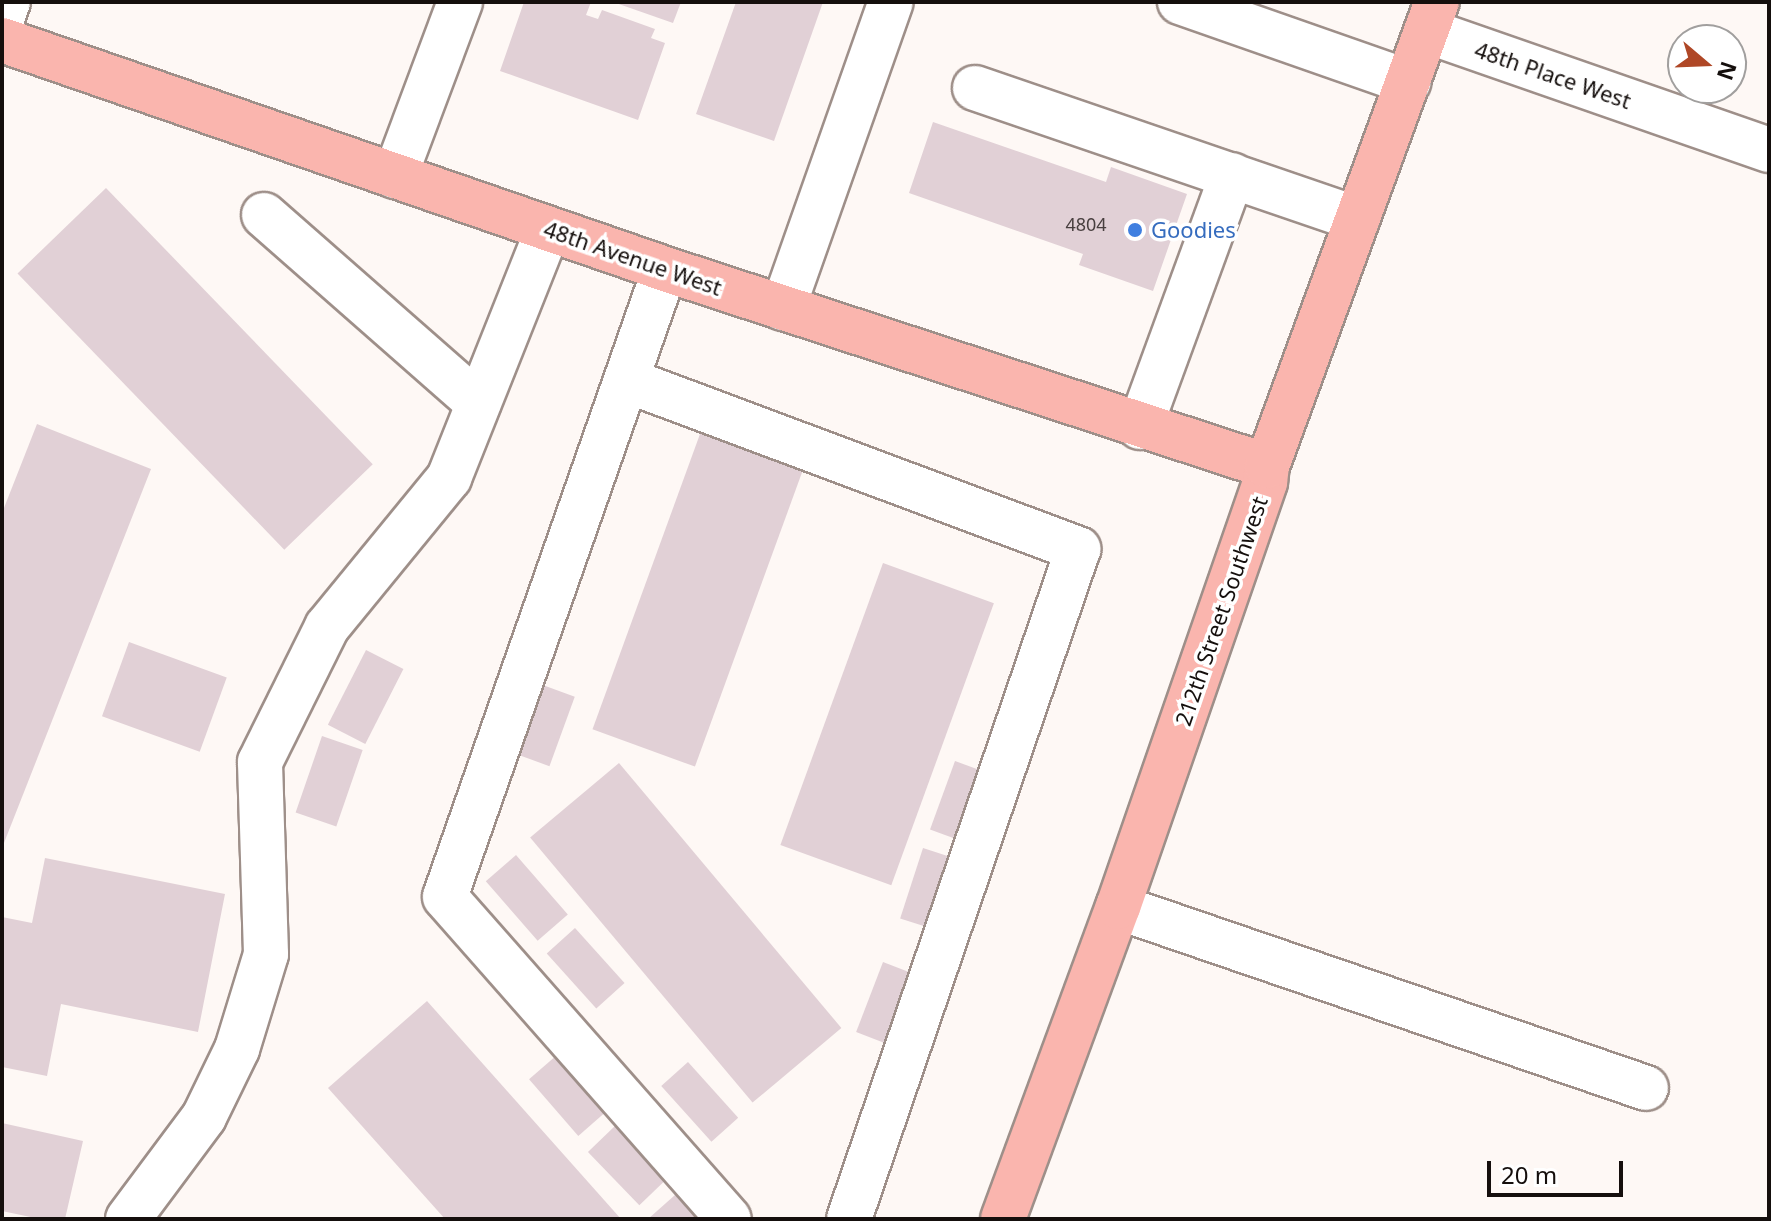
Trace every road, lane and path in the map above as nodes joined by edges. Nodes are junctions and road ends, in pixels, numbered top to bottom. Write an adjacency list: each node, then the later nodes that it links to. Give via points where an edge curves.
1 (8, 2): 6 (street)
2 (460, 2): 12 (street)
3 (891, 2): 17 (street)
4 (1180, 2): 8 (street)
5 (1432, 16): 8 (main road, 212th Street Southwest); 10 (street, 48th Place West)
6 (2, 19)
7 (2, 40): 12 (main road, 48th Avenue West)
8 (1408, 82): 14 (main road, 212th Street Southwest)
9 (975, 88): 11 (street)
10 (1769, 150)
11 (1232, 175): 14 (street); 20 (street)
12 (395, 176): 15 (main road, 48th Avenue West)
13 (264, 215): 19 (street)
14 (1357, 219): 21 (main road, 212th Street Southwest)
15 (548, 229): 16 (main road, 48th Avenue West); 19 (street)
16 (665, 269): 17 (main road, 48th Avenue West); 18 (street)
17 (783, 308): 20 (main road, 48th Avenue West)
18 (626, 380): 25 (street, via 445,897); 26 (street, via 1078,549)
19 (478, 403): 24 (street, via 449,478 327,627 260,762 266,954 237,1049 204,1117)
20 (1140, 427): 21 (main road, 48th Avenue West)
21 (1267, 466): 22 (main road, 212th Street Southwest)
22 (1118, 907): 23 (street); 27 (main road, 212th Street Southwest)
23 (1646, 1088)
24 (128, 1219)
25 (729, 1219)
26 (849, 1219)
27 (1003, 1219)

